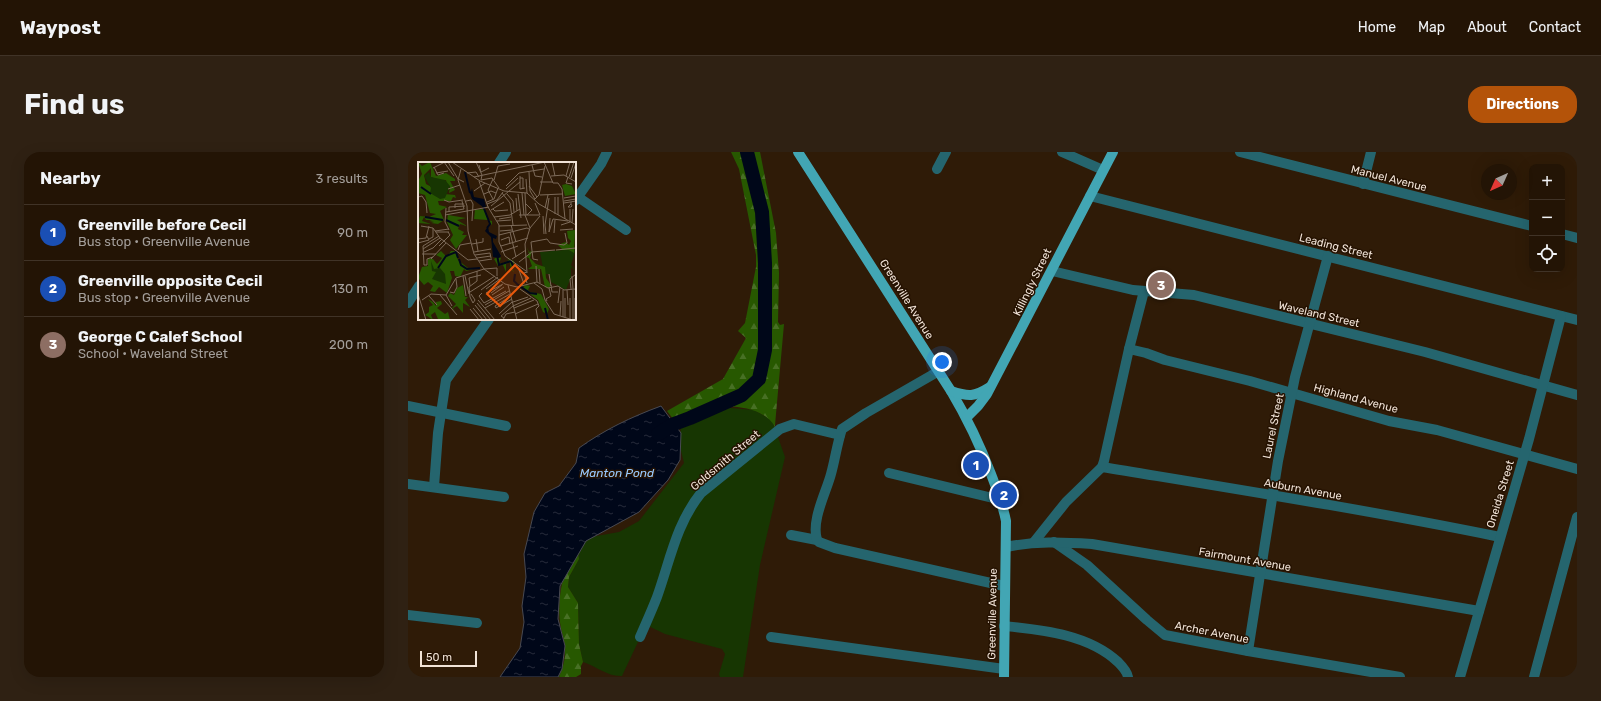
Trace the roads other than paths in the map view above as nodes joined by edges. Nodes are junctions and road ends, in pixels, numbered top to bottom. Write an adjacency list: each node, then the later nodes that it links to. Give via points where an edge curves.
1 (607, 152): 14 (street)
2 (798, 152): 29 (main road, Greenville Avenue)
3 (946, 152): 10 (street)
4 (1062, 152): 11 (street)
5 (1113, 152): 11 (main road, Killingly Street)
6 (1240, 152): 12 (street, Manuel Avenue)
7 (1371, 152): 12 (street)
8 (504, 153): 9 (street)
9 (500, 162)
10 (937, 169)
11 (1103, 170): 13 (main road, Killingly Street)
12 (1363, 184): 15 (street, Manuel Avenue)
13 (1090, 196): 19 (street, Leading Street); 20 (main road, Killingly Street)
14 (576, 199): 16 (street)
15 (1529, 225)
16 (626, 230)
17 (1565, 235): 18 (street)
18 (1577, 238)
19 (1328, 256): 24 (street, Leading Street); 27 (street, Laurel Street)
20 (1052, 271): 22 (street, Waveland Street, via 1133,290); 30 (main road, Killingly Street)
21 (418, 288): 23 (street)
22 (1144, 290): 27 (street, Waveland Street, via 1194,295); 28 (street)
23 (408, 303)
24 (1561, 316): 26 (street, Leading Street); 31 (street, Oneida Street)
25 (488, 320): 36 (street, via 448,376)
26 (1577, 320)
27 (1309, 324): 31 (street, Waveland Street, via 1425,352); 33 (street, Laurel Street)
28 (1129, 349): 33 (street, Highland Avenue); 41 (street)
29 (939, 371): 32 (main road, Greenville Avenue); 39 (street, via 866,413 842,430)
30 (992, 386): 32 (main road, via 970,396); 37 (main road, Killingly Street, via 978,406)
31 (1542, 386): 34 (street, Waveland Street); 40 (street, Oneida Street)
32 (951, 391): 37 (main road, Greenville Avenue)
33 (1292, 392): 40 (street, Highland Avenue, via 1354,412 1437,430); 46 (street, Laurel Street)
34 (1577, 395)
35 (408, 406): 36 (street)
36 (441, 414): 38 (street); 45 (street)
37 (966, 417): 48 (main road, Greenville Avenue)
38 (506, 426)
39 (840, 435): 52 (street, via 819,508); 62 (street, Goldsmith Street, via 789,425 780,429 701,493 691,505 679,531 657,597)
40 (1524, 455): 42 (street, Highland Avenue); 51 (street, Oneida Street)
41 (1102, 467): 46 (street, Auburn Avenue); 54 (street, via 1066,502)
42 (1577, 469)
43 (889, 473): 48 (street)
44 (408, 484): 45 (street)
45 (434, 487): 47 (street)
46 (1273, 496): 51 (street, Auburn Avenue); 56 (street, Laurel Street)
47 (504, 497)
48 (1001, 500): 55 (main road, Greenville Avenue, via 1006,521)
49 (1577, 517): 69 (street)
50 (791, 535): 52 (street)
51 (1500, 537): 58 (street, Oneida Street)
52 (817, 540): 57 (street, via 835,548)
53 (1052, 541): 54 (street, Fairmount Avenue); 56 (street, Fairmount Avenue, via 1135,550); 64 (street, Archer Avenue, via 1087,565 1165,635)
54 (1034, 542): 55 (street, Fairmount Avenue)
55 (1006, 547): 57 (main road, Greenville Avenue)
56 (1260, 574): 58 (street, Fairmount Avenue); 64 (street, Laurel Street)
57 (1004, 586): 61 (main road, Greenville Avenue)
58 (1479, 611): 68 (street, Oneida Street)
59 (408, 615): 60 (street)
60 (477, 623)
61 (1004, 626): 65 (main road, Greenville Avenue); 66 (street, via 1058,634 1087,642 1111,656 1122,666)
62 (640, 637)
63 (771, 637): 65 (street)
64 (1248, 651): 67 (street, Archer Avenue)
65 (1004, 673)
66 (1128, 677)
67 (1400, 677)
68 (1460, 677)
69 (1534, 677)

